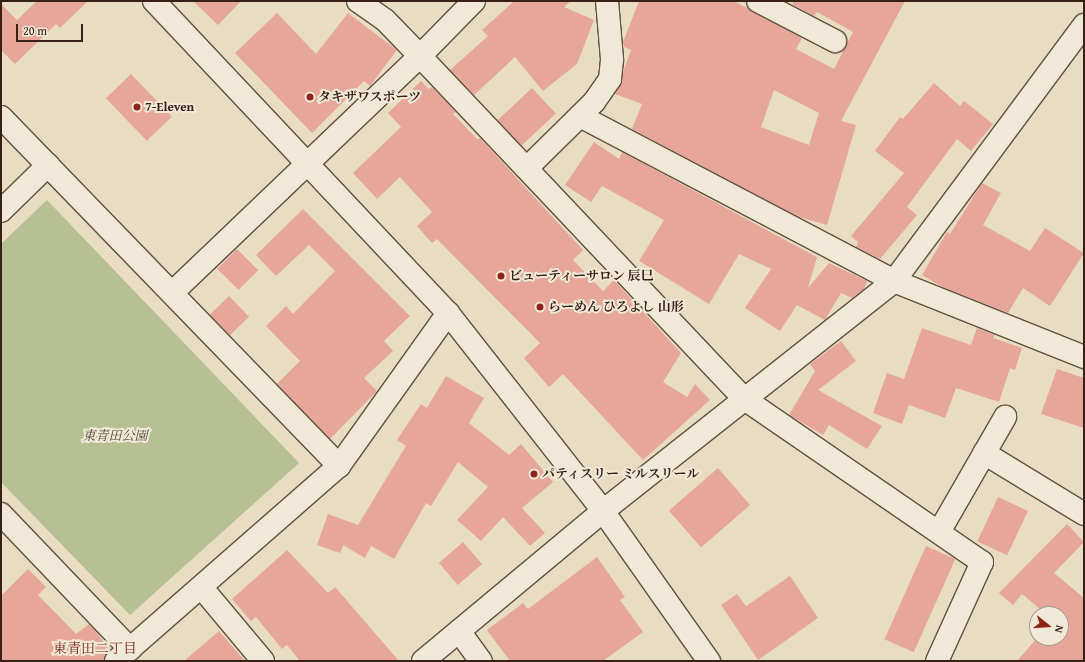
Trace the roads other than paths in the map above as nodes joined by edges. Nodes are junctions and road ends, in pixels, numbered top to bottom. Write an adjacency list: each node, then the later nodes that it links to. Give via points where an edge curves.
1 (154, 1): 11 (street)
2 (358, 1): 8 (street, via 385,20)
3 (474, 1): 8 (street)
4 (607, 1): 9 (street, via 612,59 610,79)
5 (758, 1): 7 (street)
6 (1084, 25): 15 (street)
7 (835, 41)
8 (420, 56): 11 (street); 13 (street)
9 (580, 116): 13 (street); 15 (street)
10 (1, 118): 12 (street)
11 (308, 163): 16 (street); 17 (street)
12 (48, 165): 14 (street); 16 (street)
13 (527, 168): 19 (street)
14 (1, 211)
15 (894, 281): 18 (street); 19 (street)
16 (173, 292): 22 (street)
17 (448, 313): 22 (street); 23 (street)
18 (1084, 357)
19 (743, 398): 23 (street); 26 (street)
20 (1005, 417): 21 (street)
21 (984, 453): 25 (street); 26 (street)
22 (339, 466): 27 (street)
23 (603, 511): 28 (street); 33 (street)
24 (1, 514): 29 (street)
25 (1084, 514)
26 (939, 532): 34 (street, via 982,562)
27 (202, 588): 29 (street); 30 (street)
28 (459, 631): 31 (street); 32 (street)
29 (123, 655)
30 (263, 661)
31 (423, 661)
32 (480, 661)
33 (709, 661)
34 (937, 661)

